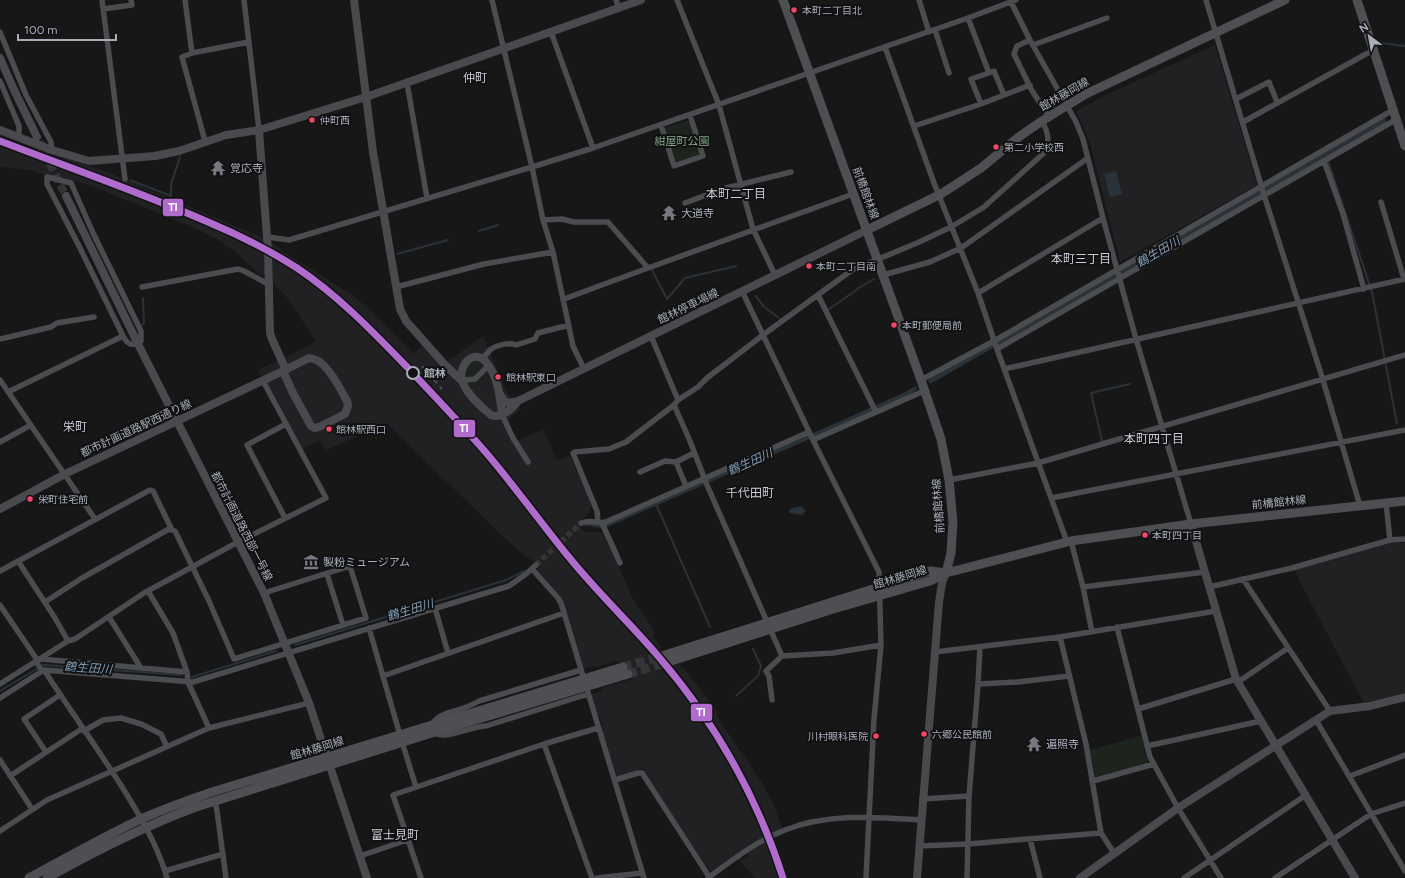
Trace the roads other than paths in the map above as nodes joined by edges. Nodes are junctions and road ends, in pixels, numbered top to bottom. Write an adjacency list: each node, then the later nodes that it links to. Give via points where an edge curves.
1 (102, 0): 17 (street)
2 (131, 0): 17 (street, via 132,5)
3 (185, 0): 29 (street)
4 (244, 0): 24 (street)
5 (354, 0): 38 (street)
6 (492, 0): 27 (street)
7 (616, 0): 16 (street)
8 (641, 0): 16 (street)
9 (677, 0): 42 (street)
10 (783, 0): 31 (main road, 前橋館林線)
11 (919, 0): 20 (street)
12 (1206, 0): 23 (street)
13 (1286, 0): 23 (main road, 館林藤岡線)
14 (1357, 0): 28 (main road)
15 (1013, 1): 18 (street); 25 (street)
16 (619, 8): 22 (street)
17 (103, 9): 59 (street)
18 (968, 18): 20 (street); 33 (street)
19 (1107, 18): 25 (street)
20 (932, 31): 26 (street); 32 (street)
21 (0, 32): 57 (street, via 26,95 51,142)
22 (552, 32): 27 (street); 56 (street)
23 (1216, 33): 39 (street); 43 (main road, 館林藤岡線)
24 (249, 42): 29 (street); 51 (street)
25 (1031, 42): 36 (street, via 1017,46 1014,54); 43 (street)
26 (884, 47): 31 (street); 49 (street)
27 (503, 49): 35 (street); 61 (street)
28 (1374, 51): 40 (street); 45 (main road)
29 (192, 53): 54 (street, via 182,57)
30 (0, 58): 53 (street)
31 (809, 73): 42 (street); 66 (main road, 前橋館林線)
32 (949, 73)
33 (989, 73): 37 (street, via 994,71); 41 (street, via 971,80)
34 (0, 81): 52 (street, via 19,126)
35 (407, 84): 38 (street); 69 (street)
36 (1030, 85): 37 (street); 46 (street)
37 (1004, 95): 41 (street)
38 (366, 97): 51 (street); 72 (street)
39 (1236, 98): 40 (street, via 1270,82); 47 (street)
40 (1277, 102): 47 (street)
41 (981, 104): 49 (street)
42 (719, 105): 44 (street); 64 (street)
43 (1066, 106): 46 (main road, 館林藤岡線); 58 (street, via 1076,122)
44 (690, 115): 48 (street); 48 (street, via 703,156 696,159 674,166)
45 (1395, 115): 55 (main road); 60 (street); 65 (street)
46 (1045, 119): 67 (main road, 館林藤岡線, via 981,168); 75 (street, via 1048,132 1045,152 984,207)
47 (1243, 122): 65 (street)
48 (661, 125): 56 (street)
49 (914, 126): 67 (street)
50 (0, 130): 52 (street)
51 (259, 130): 54 (street, via 226,134); 78 (street)
52 (19, 137): 57 (street)
53 (37, 137)
54 (205, 141): 59 (street, via 179,151)
55 (1405, 146)
56 (593, 148): 61 (street)
57 (52, 150): 59 (street, via 89,161)
58 (1088, 158): 73 (street); 79 (street)
59 (122, 159): 63 (street)
60 (1324, 161): 65 (street); 91 (street)
61 (532, 168): 69 (street); 74 (street)
62 (791, 172): 64 (street)
63 (125, 179)
64 (741, 184): 71 (street); 76 (street)
65 (1263, 191): 83 (street); 86 (street); 96 (street)
66 (853, 194): 76 (street); 77 (main road, 前橋館林線)
67 (939, 195): 75 (street); 77 (main road, 館林藤岡線)
68 (66, 196): 104 (street, 都市計画道路西部一号線)
69 (427, 198): 72 (street)
70 (1381, 202): 87 (street)
71 (685, 203)
72 (383, 212): 78 (street, via 289,240); 90 (street)
73 (1103, 218): 83 (street); 93 (street)
74 (543, 220): 80 (street); 82 (street, via 608,222)
75 (951, 227): 79 (street); 81 (street)
76 (753, 229): 82 (street); 84 (street)
77 (867, 230): 81 (main road, 前橋館林線); 84 (street, 館林停車場線)
78 (268, 237): 88 (street)
79 (961, 248): 85 (street, via 930,262); 93 (street)
80 (553, 252): 90 (street, via 484,264); 95 (street)
81 (877, 258): 85 (main road, 前橋館林線); 94 (street, via 852,270)
82 (648, 268): 95 (street)
83 (1118, 270): 86 (street); 105 (street)
84 (775, 275): 92 (street, 館林停車場線)
85 (883, 275): 116 (main road, 前橋館林線)
86 (1120, 277): 102 (street); 105 (street)
87 (1405, 279): 91 (street)
88 (270, 285): 89 (street, via 238,269); 113 (street, via 270,333)
89 (142, 287)
90 (396, 287): 107 (street, via 400,309 406,321)
91 (1364, 289): 96 (street)
92 (742, 291): 99 (street); 101 (street, 館林停車場線)
93 (978, 292): 105 (street)
94 (818, 295): 99 (street); 125 (street)
95 (564, 299): 98 (street)
96 (1299, 302): 102 (street); 117 (street)
97 (94, 317): 103 (street, via 57,322 50,327)
98 (569, 326): 108 (street, via 538,333 535,339 516,345 512,343 491,349); 111 (street)
99 (763, 335): 122 (street); 132 (street)
100 (123, 336): 104 (street, via 127,342); 104 (street, via 47,184 47,177 71,183 141,331 141,341); 120 (street)
101 (651, 336): 111 (street, 館林停車場線); 122 (street)
102 (1136, 339): 112 (street); 130 (street)
103 (0, 340)
104 (138, 344): 127 (street, 都市計画道路西部一号線)
105 (995, 345): 112 (street); 116 (street)
106 (1405, 355): 117 (street)
107 (441, 359): 109 (street, via 451,365); 115 (street)
108 (482, 359): 109 (street, via 474,356); 121 (street, via 486,362)
109 (462, 366): 115 (street)
110 (486, 368): 115 (street, via 475,379)
111 (584, 369): 123 (street, 館林停車場線)
112 (1004, 369): 138 (street)
113 (285, 370): 113 (street, via 309,358 317,359 332,375 347,402 345,414 319,427 311,426 293,393); 118 (street, 都市計画道路駅西通り線)
114 (0, 380): 120 (street)
115 (464, 380): 126 (street, via 468,390 491,415)
116 (921, 380): 119 (main road, 前橋館林線)
117 (1323, 380): 130 (street); 133 (street)
118 (263, 381): 127 (street, 都市計画道路駅西通り線); 128 (street)
119 (924, 391): 125 (street); 142 (main road, 前橋館林線, via 941,439)
120 (8, 392): 129 (street)
121 (499, 392): 123 (street, via 505,402); 126 (street)
122 (678, 400): 124 (street)
123 (518, 401): 126 (street, 館林停車場線)
124 (674, 405): 135 (street); 153 (street, via 626,442 609,449 573,453)
125 (875, 410): 132 (street)
126 (502, 415): 136 (street)
127 (177, 421): 141 (street, 都市計画道路駅西通り線); 159 (street, 都市計画道路西部一号線)
128 (286, 424): 150 (street, via 247,445); 150 (street, via 326,498)
129 (31, 426): 134 (street); 141 (street)
130 (1162, 426): 138 (street); 140 (street)
131 (1405, 430): 133 (street)
132 (811, 436): 143 (street); 171 (street, via 878,572)
133 (1342, 441): 140 (street); 148 (street)
134 (0, 442)
135 (694, 453): 137 (street); 143 (street)
136 (528, 462)
137 (676, 462): 139 (street, via 665,461); 144 (street)
138 (1038, 463): 142 (street); 145 (street)
139 (640, 472)
140 (1176, 473): 145 (street); 154 (street)
141 (65, 474): 149 (street, 都市計画道路駅西通り線); 151 (street)
142 (949, 480): 165 (main road, 前橋館林線, via 953,522 951,553)
143 (705, 481): 144 (street); 180 (street)
144 (686, 486): 153 (street)
145 (1051, 498): 158 (street)
146 (1405, 501): 147 (main road, 前橋館林線)
147 (1386, 503): 148 (main road, 前橋館林線); 157 (street)
148 (1360, 506): 154 (main road, 前橋館林線)
149 (0, 509)
150 (284, 518): 159 (street)
151 (95, 520): 155 (street, via 150,490 153,491); 160 (street)
152 (581, 523): 153 (street, via 586,521)
153 (602, 524): 161 (street)
154 (1190, 524): 158 (main road, 前橋館林線); 164 (street)
155 (172, 530): 162 (street, via 175,530); 173 (street, via 169,529 82,578)
156 (1405, 539): 157 (street)
157 (1390, 540): 167 (street)
158 (1069, 541): 165 (main road, 前橋館林線); 168 (street)
159 (238, 542): 162 (street); 172 (street, 都市計画道路西部一号線)
160 (18, 562): 163 (street); 173 (street)
161 (620, 563)
162 (192, 567): 170 (street); 186 (street, via 234,659)
163 (0, 572)
164 (1205, 572): 168 (street); 169 (street)
165 (946, 573): 171 (main road, 館林藤岡線, via 930,581); 190 (street, via 939,602)
166 (327, 574): 172 (street); 179 (street); 179 (street, via 350,566 355,581 366,618)
167 (1243, 579): 169 (street); 189 (street)
168 (1083, 587): 183 (street)
169 (1209, 587): 176 (street)
170 (148, 591): 178 (street); 199 (street, via 173,633)
171 (880, 591): 180 (main road, 館林藤岡線); 187 (street)
172 (264, 594): 186 (street, 都市計画道路西部一号線)
173 (45, 602): 185 (street)
174 (0, 606): 195 (street)
175 (435, 608): 177 (street, via 509,586 534,567 558,598); 182 (street); 192 (street)
176 (1216, 611): 181 (street); 203 (street)
177 (564, 613): 192 (street); 200 (street)
178 (109, 617): 185 (street); 196 (street)
179 (343, 625): 186 (street)
180 (769, 626): 193 (street); 194 (main road, 館林藤岡線)
181 (1117, 627): 183 (street); 213 (street)
182 (369, 628): 191 (street); 201 (street)
183 (1092, 632): 184 (street)
184 (1060, 637): 188 (street); 202 (street)
185 (68, 642): 195 (street)
186 (285, 642): 191 (street, 都市計画道路西部一号線)
187 (880, 645): 193 (street, via 833,653); 245 (street)
188 (980, 647): 190 (street); 206 (street)
189 (1288, 648): 203 (street); 214 (street)
190 (935, 652): 239 (street)
191 (290, 653): 205 (street); 212 (street, 都市計画道路西部一号線)
192 (448, 653): 201 (street)
193 (782, 656): 211 (street, via 766,671)
194 (668, 658)
195 (38, 661): 196 (street); 197 (street); 204 (street)
196 (141, 668): 199 (street)
197 (44, 670): 205 (street); 208 (street); 210 (street)
198 (625, 670): 220 (main road, 館林藤岡線)
199 (187, 672): 205 (street)
200 (581, 672): 207 (street); 220 (street, via 479,701 466,708 441,715 436,718)
201 (383, 676): 221 (street)
202 (1069, 676): 206 (street); 235 (street, via 1086,744)
203 (1237, 680): 213 (street); 216 (street)
204 (1, 682)
205 (188, 682): 217 (street)
206 (978, 684): 237 (street)
207 (588, 693): 218 (street); 220 (street, via 486,726 477,726 444,736)
208 (60, 695): 219 (street); 226 (street, via 24,718)
209 (1405, 697): 214 (street, via 1370,706)
210 (0, 698)
211 (772, 700)
212 (309, 703): 217 (street); 229 (street, 都市計画道路西部一号線)
213 (1138, 708): 224 (street)
214 (1330, 711): 215 (street)
215 (1316, 720): 223 (street); 233 (street)
216 (1261, 721): 223 (street); 224 (street)
217 (209, 728): 225 (street)
218 (598, 728): 222 (street); 234 (street)
219 (84, 729): 225 (street, via 103,720 121,718 161,734); 226 (street); 231 (street)
220 (433, 729): 221 (main road, 館林藤岡線)
221 (401, 738): 229 (main road, 館林藤岡線); 236 (street)
222 (544, 744): 236 (street); 269 (street)
223 (1276, 745): 238 (street); 242 (street)
224 (1147, 746): 230 (street)
225 (167, 747): 231 (street)
226 (46, 752): 232 (street)
227 (1405, 755): 233 (street)
228 (0, 760): 232 (street)
229 (328, 761): 240 (main road, 館林藤岡線); 247 (main road, 館林藤岡線, via 212,792 169,807); 257 (street, 都市計画道路西部一号線)
230 (1154, 764): 235 (street); 242 (street)
231 (112, 772): 243 (street, via 47,800); 247 (street)
232 (10, 776): 243 (street)
233 (1350, 776): 244 (street)
234 (615, 780): 262 (street); 271 (street, via 638,773 644,776)
235 (1092, 782): 249 (street)
236 (416, 787): 251 (street, via 393,795)
237 (969, 796): 239 (street); 253 (street)
238 (1306, 796): 252 (street); 258 (street)
239 (922, 798): 246 (street)
240 (215, 801): 247 (main road, 館林藤岡線); 255 (street)
241 (1405, 803): 244 (street)
242 (1178, 808): 256 (street); 258 (street)
243 (32, 810): 248 (street)
244 (1371, 814): 252 (street); 260 (street)
245 (868, 817): 246 (street); 271 (street, via 814,821 783,831 745,850); 272 (street)
246 (921, 820): 254 (street)
247 (144, 823): 259 (street); 261 (main road, 館林藤岡線); 263 (main road, 館林藤岡線, via 102,838)
248 (0, 831)
249 (1101, 833): 250 (street); 256 (street)
250 (1030, 839): 253 (street); 275 (street)
251 (407, 840): 257 (street); 268 (street)
252 (1332, 840): 279 (street); 280 (street)
253 (968, 844): 254 (street); 274 (street)
254 (919, 846): 273 (street)
255 (223, 854): 259 (street); 266 (street)
256 (1114, 854): 276 (street)
257 (360, 856): 267 (street, 都市計画道路西部一号線)
258 (1210, 860): 277 (street); 278 (street)
259 (165, 871): 265 (street)
260 (1405, 871)
261 (61, 875): 264 (main road, 館林藤岡線)
262 (643, 875): 270 (street)
263 (29, 878)
264 (47, 878)
265 (167, 878)
266 (226, 878)
267 (367, 878)
268 (421, 878)
269 (592, 878)
270 (597, 878)
271 (709, 878)
272 (866, 878)
273 (917, 878)
274 (967, 878)
275 (1040, 878)
276 (1080, 878)
277 (1184, 878)
278 (1221, 878)
279 (1275, 878)
280 (1355, 878)

